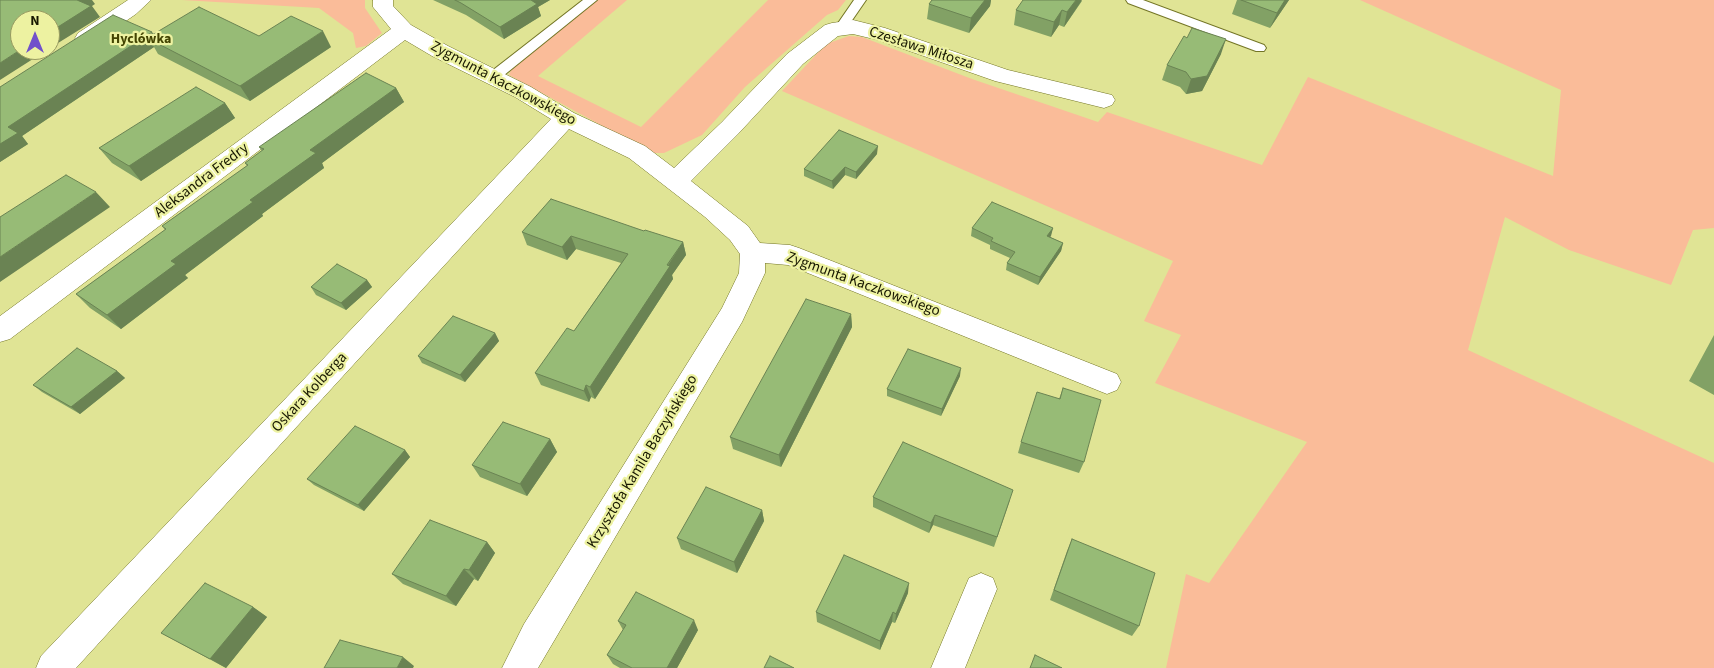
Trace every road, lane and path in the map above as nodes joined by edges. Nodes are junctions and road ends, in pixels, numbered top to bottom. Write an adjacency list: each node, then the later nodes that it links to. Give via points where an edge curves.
1 (141, 0): 8 (street)
2 (383, 0): 7 (street, Zygmunta Kaczkowskiego, via 383,7)
3 (591, 0): 10 (lane)
4 (860, 0): 6 (lane)
5 (1132, 0): 9 (lane)
6 (840, 29): 11 (street, Czesława Miłosza, via 852,27 885,35 1003,76); 13 (street, via 832,30 795,59)
7 (404, 30): 10 (street, Zygmunta Kaczkowskiego); 15 (street, Aleksandra Fredry)
8 (72, 47)
9 (1260, 48)
10 (493, 77): 12 (street, Zygmunta Kaczkowskiego)
11 (1104, 100)
12 (566, 118): 13 (street, Zygmunta Kaczkowskiego, via 638,152); 18 (street, Oskara Kolberga)
13 (675, 182): 14 (street, Zygmunta Kaczkowskiego, via 733,227)
14 (754, 252): 16 (street, Zygmunta Kaczkowskiego, via 790,255); 19 (street, Krzysztofa Kamila Baczyńskiego, via 752,273 732,314)
15 (0, 331)
16 (1107, 382)
17 (981, 589): 20 (street)
18 (53, 668)
19 (519, 668)
20 (948, 668)

